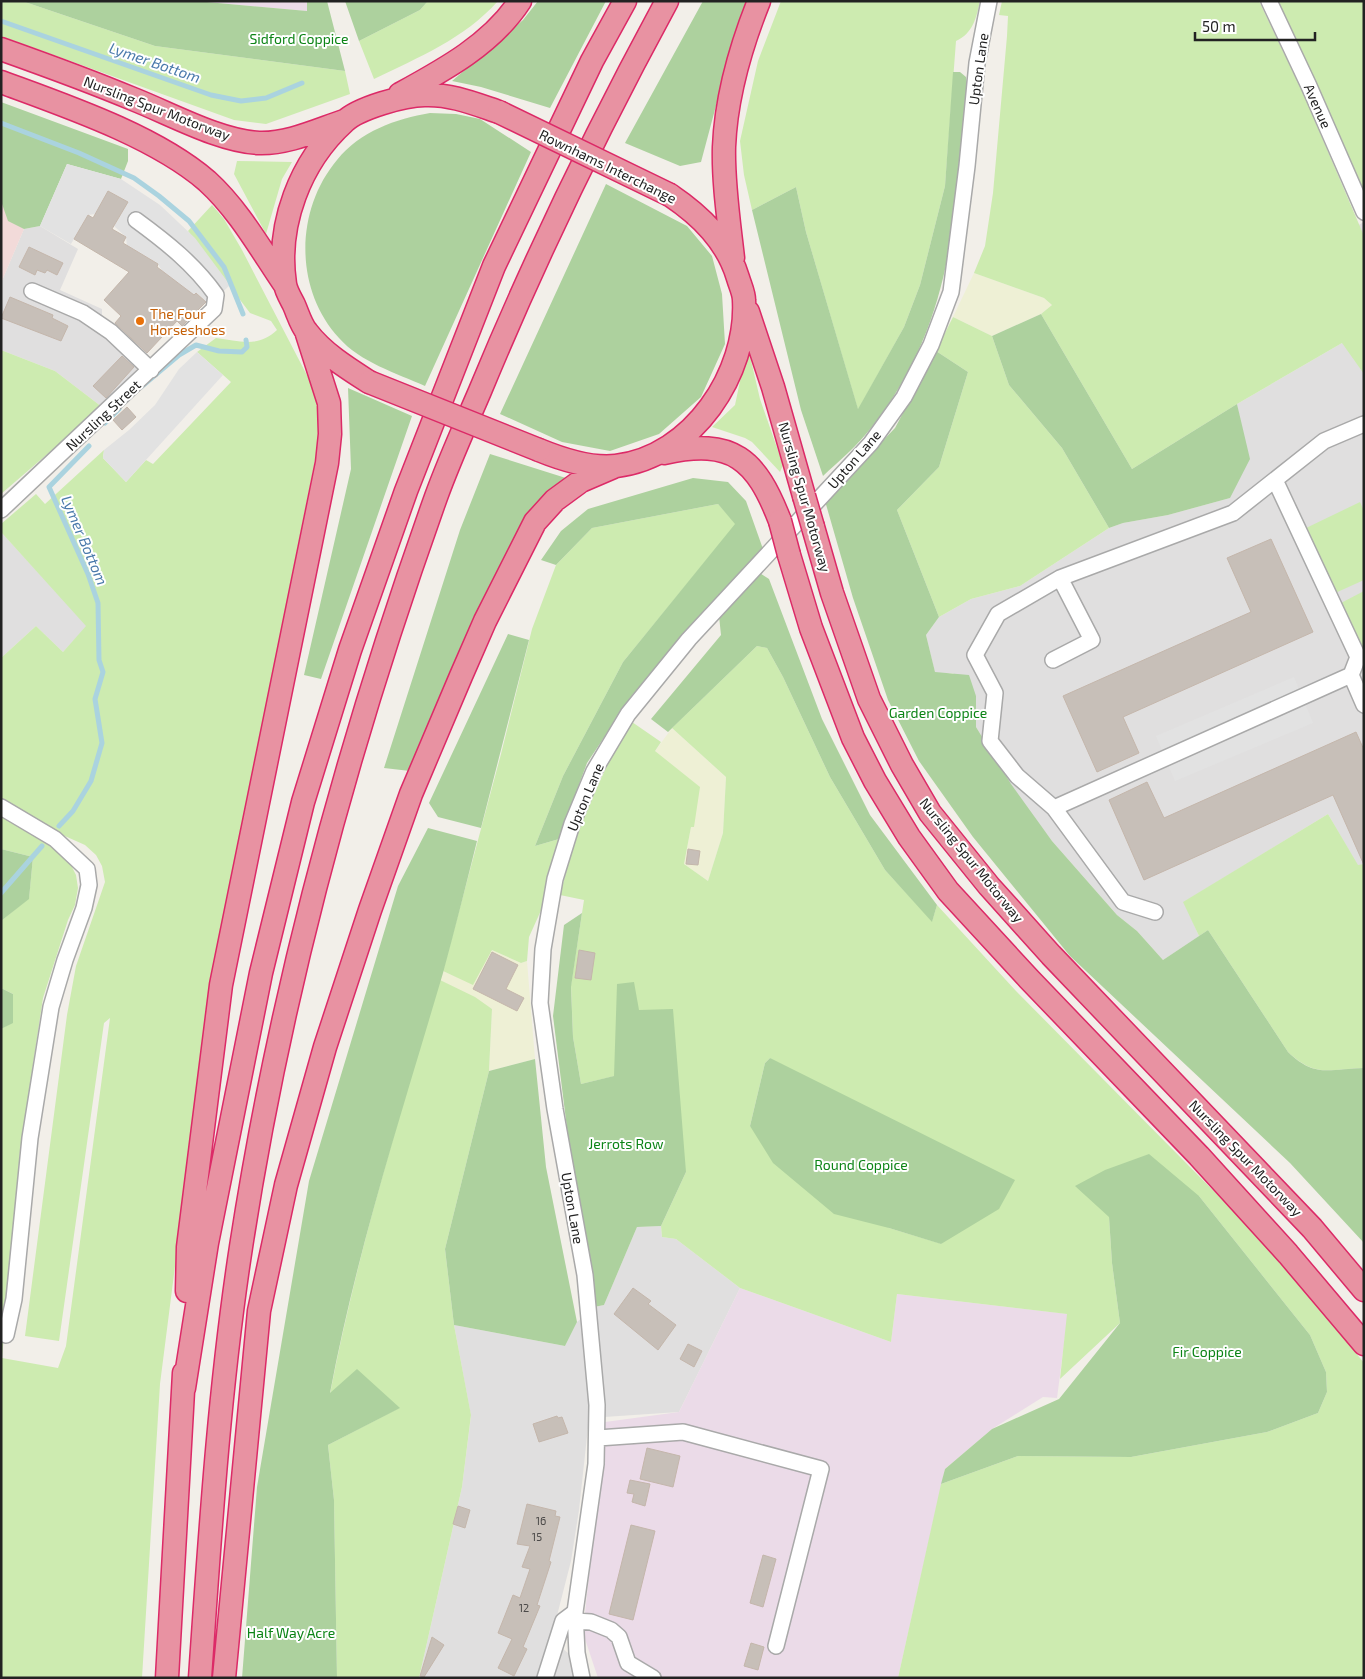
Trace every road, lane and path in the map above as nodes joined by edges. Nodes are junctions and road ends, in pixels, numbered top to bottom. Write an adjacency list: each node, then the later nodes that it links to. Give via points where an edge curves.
1 (520, 1): 9 (highway, via 512,14 481,44 446,69)
2 (625, 1): 34 (highway, via 592,61 494,266 406,491 350,650 303,802 261,973 207,1243)
3 (667, 1): 39 (highway, via 598,131 516,303 437,493 369,695 320,866 270,1082 241,1246 224,1379)
4 (759, 1): 13 (highway, via 734,84 724,147)
5 (989, 1): 35 (street, Upton Lane, via 977,63 951,292 931,345 904,397 871,443 690,638 628,714 594,772 572,824 555,879 543,949 540,1003 585,1275)
6 (1269, 1): 11 (street, Avenue)
7 (1, 50): 10 (highway, Nursling Spur Motorway, via 241,140 259,143 286,140)
8 (1, 82): 14 (highway, via 142,139 180,160 208,182 236,213)
9 (388, 100): 10 (highway, Rownhams Interchange); 13 (highway, Rownhams Interchange, bridge, via 445,96 499,112 670,195 696,212 715,233)
10 (345, 121): 14 (highway, Rownhams Interchange, via 318,151 292,200 284,250)
11 (1364, 212)
12 (136, 220): 18 (street, Nursling Street, via 174,248 206,280 216,295 214,309 205,320)
13 (733, 262): 16 (highway, Rownhams Interchange)
14 (285, 285): 17 (highway, Rownhams Interchange)
15 (32, 291): 18 (street, via 83,313 111,332)
16 (744, 299): 20 (highway, Rownhams Interchange, via 742,339 732,372 710,409 687,432); 31 (highway, Nursling Spur Motorway, bridge, via 773,386 832,593 869,700 930,814 1051,955 1312,1228)
17 (306, 331): 21 (highway, Rownhams Interchange, bridge, via 327,352 369,382 560,458); 34 (highway, via 329,403 327,463 221,985 188,1247)
18 (151, 370): 23 (street, Nursling Street)
19 (1364, 424): 22 (street, via 1324,441)
20 (653, 456): 21 (highway, Rownhams Interchange); 33 (highway, bridge, via 700,447 716,448 729,453 758,477 780,521 811,628 853,738 909,837 948,891 1199,1156)
21 (616, 466): 40 (highway, via 581,481 555,500 535,522 485,621 411,794 364,928 286,1185 258,1311)
22 (1275, 480): 24 (street, via 1234,513); 26 (street, via 1358,657)
23 (1, 510)
24 (1060, 578): 25 (street, via 1092,640); 29 (street, via 998,614 975,655 995,693 990,741 1017,776)
25 (1053, 660)
26 (1351, 675): 27 (street); 29 (street)
27 (1364, 704)
28 (1, 807): 32 (street, via 56,839 87,869 90,885 51,1007 30,1138 14,1299)
29 (1054, 808): 30 (street, via 1123,902)
30 (1155, 912)
31 (1364, 1290)
32 (6, 1335)
33 (1364, 1344)
34 (184, 1388): 38 (highway)
35 (598, 1438): 36 (street, Upton Lane); 37 (street, via 683,1432 821,1469)
36 (575, 1616): 41 (street, via 563,1621); 42 (street, Upton Lane); 43 (street, via 611,1630 620,1637 628,1663)
37 (776, 1646)
38 (167, 1678)
39 (200, 1678)
40 (224, 1678)
41 (545, 1678)
42 (582, 1678)
43 (653, 1678)

